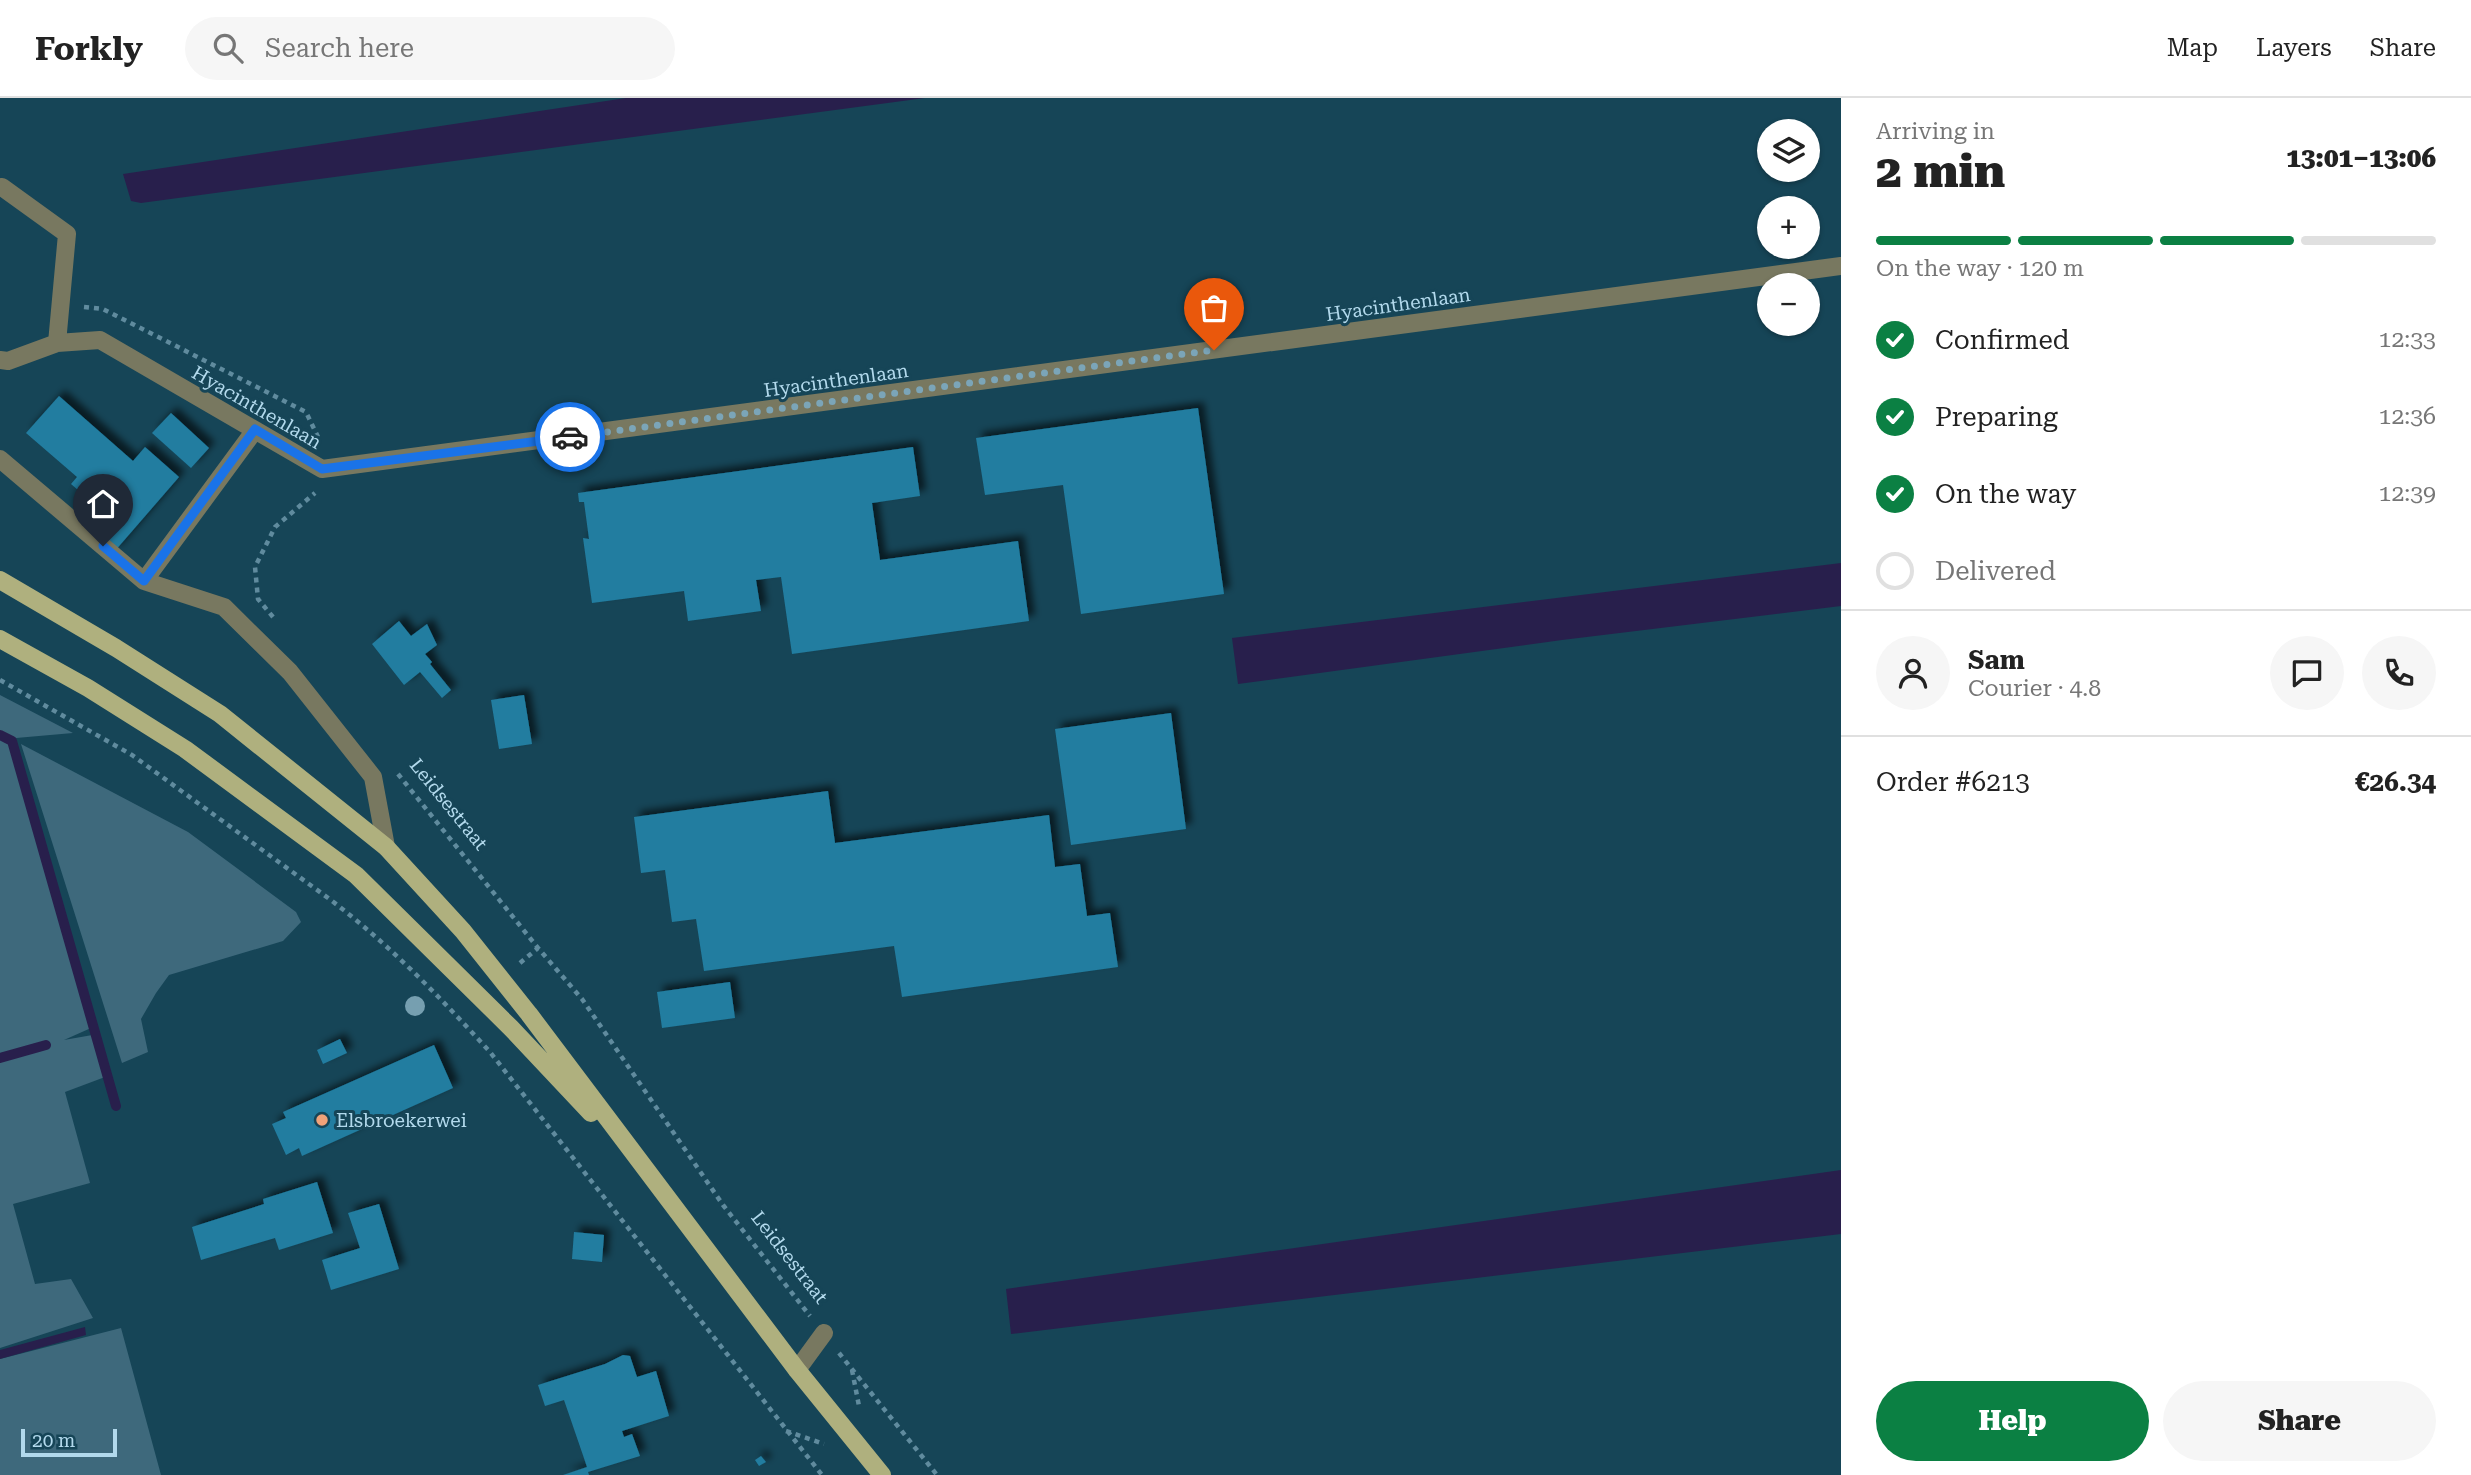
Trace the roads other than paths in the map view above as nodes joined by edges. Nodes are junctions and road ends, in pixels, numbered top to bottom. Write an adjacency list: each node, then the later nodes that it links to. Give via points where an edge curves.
1 (2, 187): 3 (street, via 67,234)
2 (1841, 266): 5 (street, Hyacinthenlaan, via 322,469)
3 (57, 343): 4 (street); 5 (street, Hyacinthenlaan, via 100,340)
4 (0, 360)
5 (255, 429): 8 (street)
6 (0, 459): 8 (street)
7 (0, 580): 10 (main road, via 220,714)
8 (144, 581): 10 (street, via 224,607 290,672 373,776)
9 (0, 639): 11 (main road, via 186,749 356,875)
10 (386, 848): 11 (main road, via 463,931)
11 (652, 1176): 13 (main road)
12 (824, 1333): 13 (street)
13 (797, 1370): 14 (main road)
14 (882, 1475)

